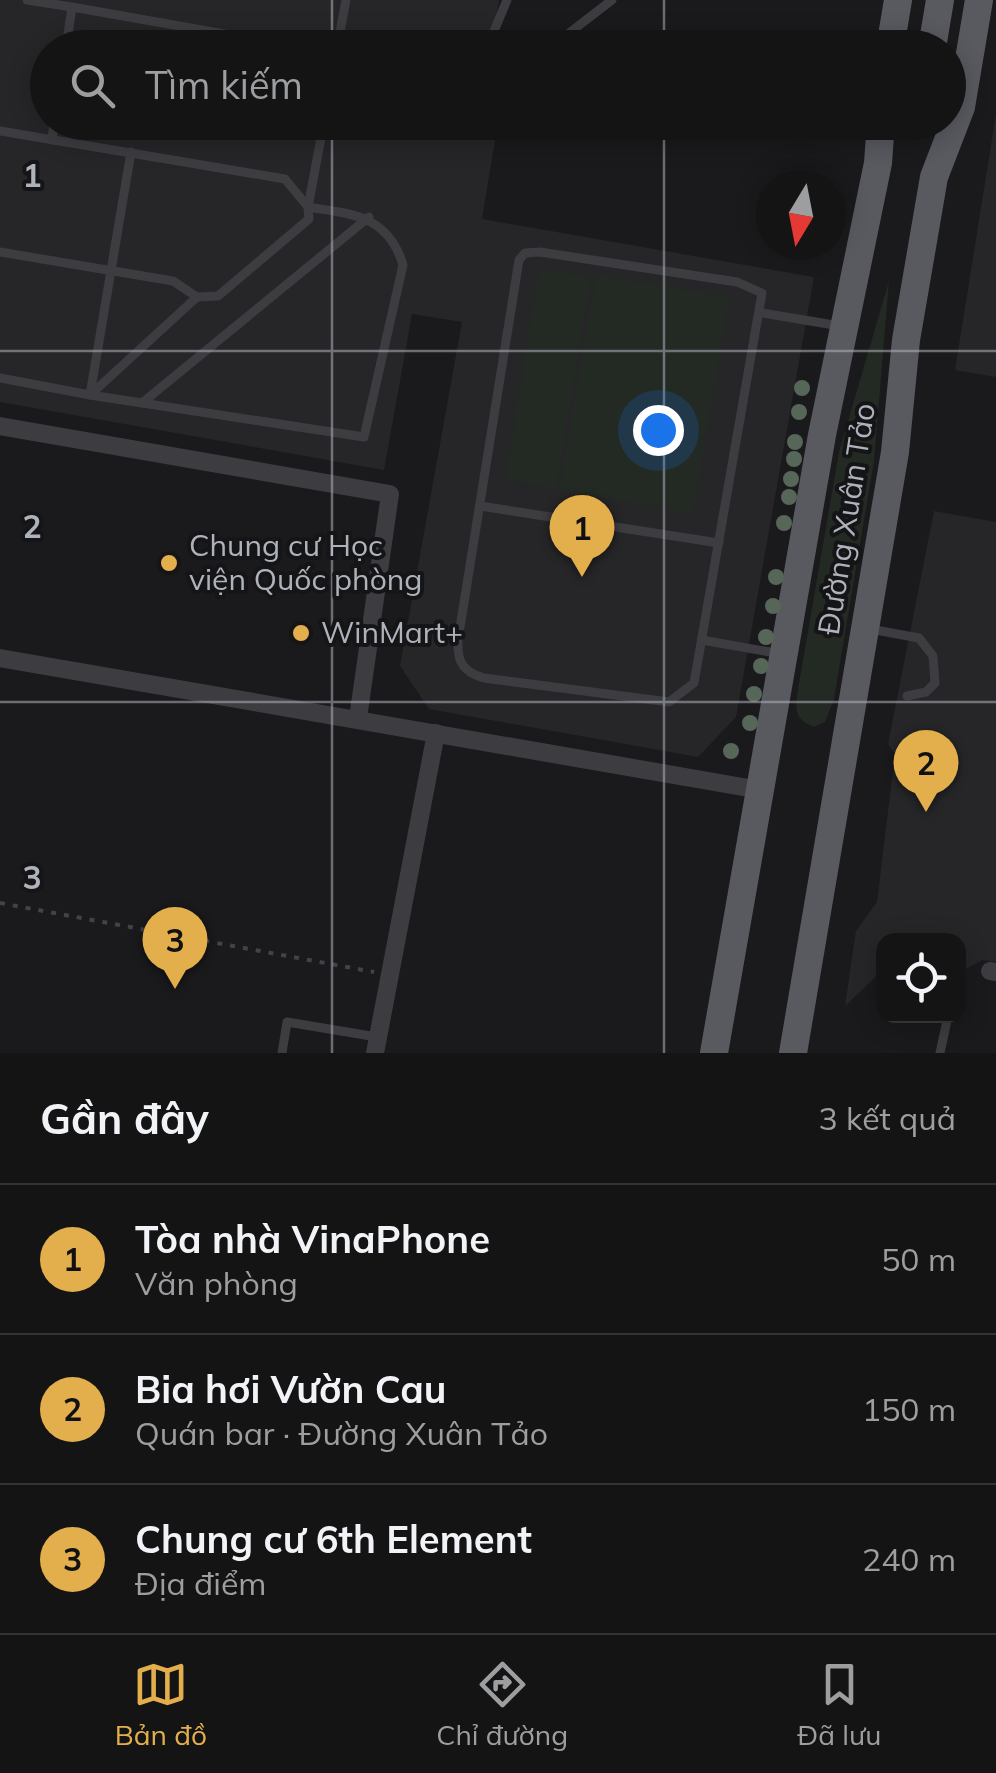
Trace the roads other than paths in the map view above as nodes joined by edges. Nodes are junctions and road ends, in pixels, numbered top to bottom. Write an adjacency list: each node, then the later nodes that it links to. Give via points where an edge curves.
1 (27, 0): 8 (lane)
2 (346, 0): 11 (lane)
3 (507, 0): 12 (lane)
4 (612, 0): 13 (lane)
5 (898, 0): 14 (main road)
6 (940, 0): 15 (main road)
7 (979, 0): 16 (main road, Đường Xuân Tảo)
8 (72, 7): 9 (lane); 10 (lane)
9 (69, 30)
10 (202, 30)
11 (340, 30)
12 (495, 30)
13 (573, 30)
14 (893, 30)
15 (935, 30)
16 (966, 77)
17 (0, 132): 18 (lane)
18 (30, 137)
19 (52, 140): 25 (lane)
20 (321, 140): 28 (lane)
21 (880, 140): 26 (main road, Đường Xuân Tảo)
22 (889, 140): 26 (main road)
23 (933, 140): 27 (main road)
24 (948, 140): 27 (main road, Đường Xuân Tảo)
25 (131, 152): 28 (lane, via 285,179); 31 (lane)
26 (878, 163): 34 (main road, Đường Xuân Tảo)
27 (934, 177): 41 (main road, Đường Xuân Tảo)
28 (308, 208): 29 (lane); 32 (lane, via 309,220 218,296)
29 (369, 217): 37 (lane); 37 (lane, via 403,265 364,437)
30 (0, 252): 31 (lane)
31 (111, 272): 32 (lane, via 173,280); 36 (lane)
32 (196, 297): 36 (lane)
33 (762, 313): 34 (lane); 39 (lane, via 762,292 754,286 540,252 520,255); 40 (lane)
34 (848, 327): 43 (main road, Đường Xuân Tảo)
35 (0, 378): 36 (lane)
36 (90, 394): 37 (lane)
37 (142, 403)
38 (0, 426): 46 (street, via 390,494)
39 (480, 506): 40 (lane); 42 (lane, via 458,651 466,671 659,704 676,700 694,683)
40 (719, 543): 42 (lane)
41 (863, 628): 45 (lane, via 912,636 928,647 935,683); 53 (main road, Đường Xuân Tảo)
42 (702, 640): 43 (lane)
43 (784, 654): 48 (main road, Đường Xuân Tảo)
44 (0, 658): 46 (street)
45 (908, 696)
46 (358, 718): 47 (street)
47 (436, 732): 48 (street); 50 (street)
48 (760, 790): 52 (main road, Đường Xuân Tảo)
49 (946, 1023): 54 (lane)
50 (376, 1045): 51 (lane, via 287,1022)
51 (282, 1053)
52 (714, 1053)
53 (793, 1053)
54 (940, 1053)

